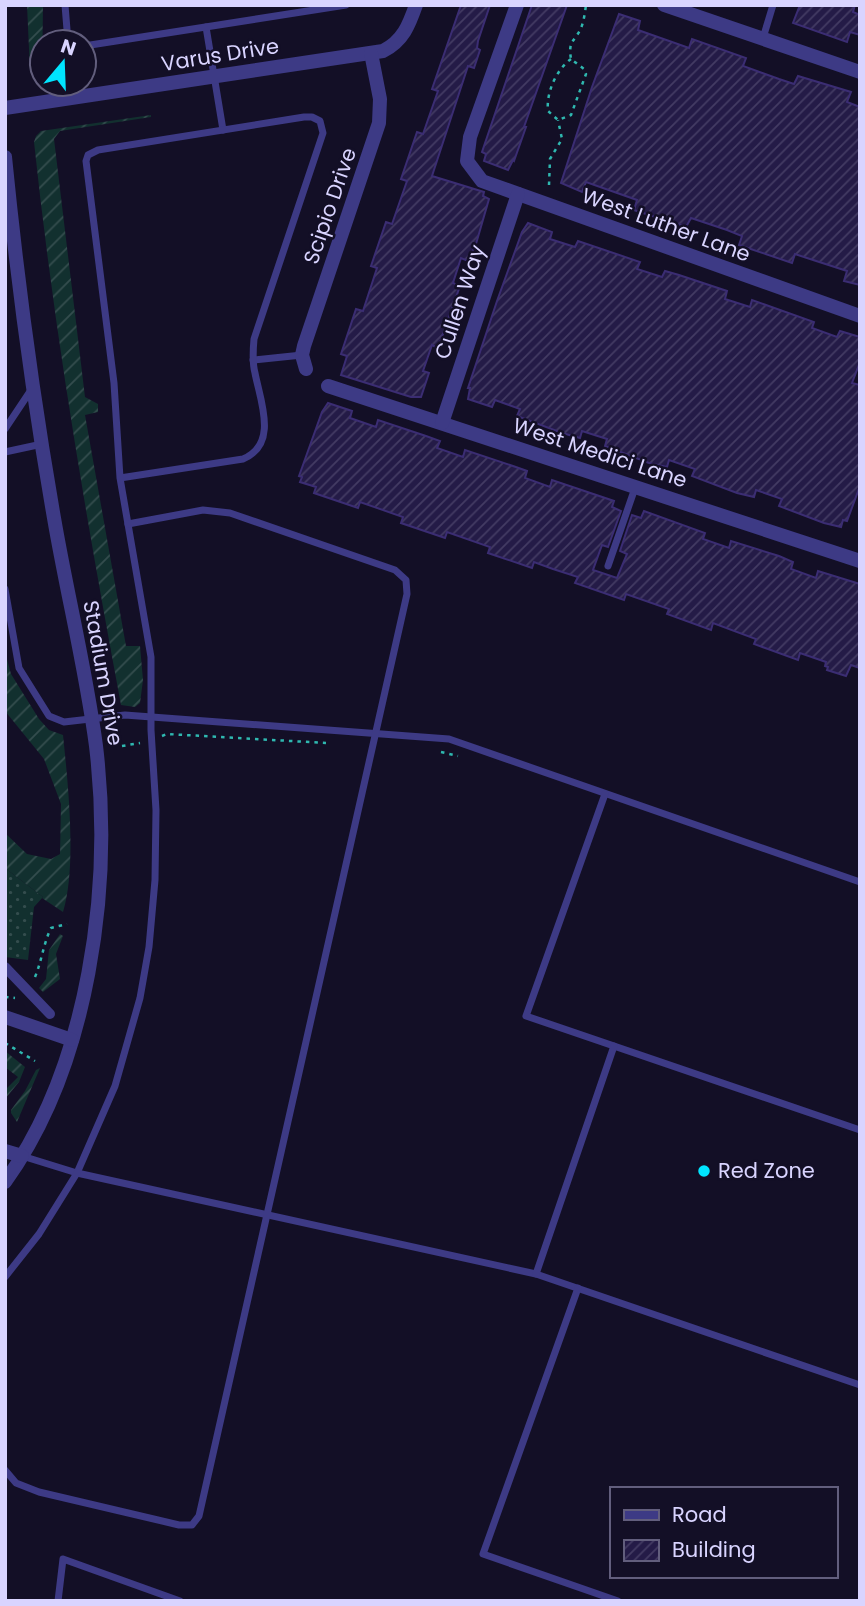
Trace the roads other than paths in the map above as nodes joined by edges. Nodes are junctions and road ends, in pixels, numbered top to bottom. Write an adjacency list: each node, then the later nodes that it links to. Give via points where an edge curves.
1 (65, 5): 8 (lane)
2 (346, 5): 7 (lane)
3 (416, 5): 11 (street, Varus Drive, via 395,45)
4 (517, 5): 17 (street, West Luther Lane, via 470,137 467,161 482,181)
5 (664, 5): 9 (street)
6 (774, 5): 9 (lane)
7 (206, 27): 10 (lane); 13 (lane)
8 (67, 28)
9 (762, 39): 12 (street)
10 (98, 44)
11 (371, 53): 13 (street, Varus Drive); 20 (street, Scipio Drive, via 380,99 376,135 307,335)
12 (860, 72)
13 (214, 77): 14 (street, Varus Drive); 15 (lane)
14 (5, 108)
15 (223, 130): 19 (lane, via 304,117 323,126 257,326); 27 (lane, via 98,150 86,161 114,383)
16 (5, 157): 21 (street, Stadium Drive)
17 (519, 194): 18 (street, West Luther Lane); 23 (street, Cullen Way)
18 (860, 316)
19 (253, 360): 20 (lane); 27 (lane, via 264,407 261,441 254,453)
20 (304, 362)
21 (33, 386): 24 (lane); 25 (street, Stadium Drive)
22 (328, 386): 23 (street, West Medici Lane)
23 (442, 424): 28 (street, West Medici Lane)
24 (5, 429)
25 (42, 444): 26 (lane); 34 (street, Stadium Drive)
26 (5, 452)
27 (120, 478): 29 (lane)
28 (635, 487): 30 (street, West Medici Lane); 31 (lane)
29 (128, 524): 33 (lane, via 151,657); 35 (lane, via 221,511 401,574 407,594)
30 (860, 561)
31 (608, 566)
32 (5, 589): 34 (lane, via 19,668 43,709 57,721)
33 (150, 718): 34 (lane); 35 (lane); 46 (lane, via 156,833 149,947 123,1065)
34 (92, 719): 41 (street, Stadium Drive, via 100,801 98,886 88,979)
35 (376, 733): 36 (lane, via 449,739); 48 (lane)
36 (605, 794): 37 (lane); 42 (lane, via 526,1016)
37 (860, 882)
38 (5, 967): 39 (street)
39 (50, 1014)
40 (5, 1017): 41 (street)
41 (72, 1041): 45 (street, Stadium Drive)
42 (614, 1046): 43 (lane); 49 (lane)
43 (860, 1130)
44 (5, 1151): 45 (street)
45 (22, 1156): 46 (lane); 47 (street, Stadium Drive)
46 (77, 1173): 48 (lane); 50 (lane)
47 (5, 1182)
48 (267, 1215): 49 (lane); 53 (lane, via 196,1521 179,1525 39,1492)
49 (536, 1274): 51 (lane)
50 (5, 1277)
51 (578, 1287): 52 (lane); 56 (lane, via 482,1554)
52 (860, 1385)
53 (7, 1477)
54 (58, 1601): 55 (lane, via 63,1559)
55 (180, 1601)
56 (618, 1601)

